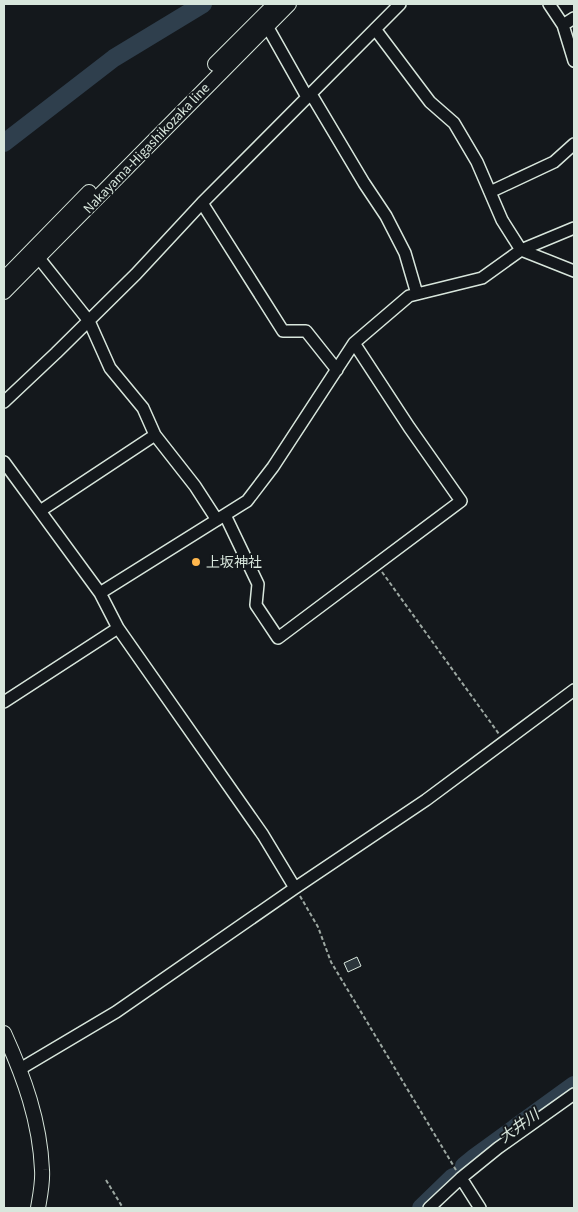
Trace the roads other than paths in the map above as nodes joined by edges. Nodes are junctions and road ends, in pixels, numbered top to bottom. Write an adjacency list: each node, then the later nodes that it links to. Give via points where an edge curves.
1 (275, 4): 17 (main road, Nakayama-Higashikozaka line)
2 (289, 4): 8 (main road, Nakayama-Higashikozaka line)
3 (400, 4): 5 (street)
4 (548, 4): 7 (street)
5 (387, 9): 9 (street)
6 (574, 18): 7 (street)
7 (563, 25): 10 (street)
8 (267, 26): 11 (street); 17 (main road, Nakayama-Higashikozaka line)
9 (375, 29): 11 (street); 13 (street, via 430,102 454,123)
10 (574, 61)
11 (309, 96): 14 (street); 21 (street, via 386,216 405,253)
12 (574, 144): 13 (street, via 554,162)
13 (490, 192): 16 (street, via 502,220)
14 (202, 204): 22 (street); 24 (street, via 283,331 306,331)
15 (574, 228): 16 (street)
16 (521, 250): 18 (street); 21 (street, via 482,278)
17 (36, 253): 19 (main road, Nakayama-Higashikozaka line); 20 (main road, Nakayama-Higashikozaka line); 22 (street)
18 (574, 271)
19 (4, 279)
20 (4, 292)
21 (417, 294): 23 (street, via 409,296)
22 (89, 321): 25 (street); 26 (street, via 110,368 143,408)
23 (354, 343): 24 (street); 29 (street, via 461,501 278,638 256,605 258,584)
24 (337, 370): 29 (street, via 247,501)
25 (4, 402)
26 (155, 435): 28 (street); 29 (street)
27 (4, 462): 28 (street)
28 (40, 511): 30 (street)
29 (221, 517): 30 (street)
30 (100, 593): 31 (street)
31 (118, 628): 33 (street); 34 (street, via 263,835)
32 (574, 690): 34 (street, via 426,800)
33 (4, 702)
34 (296, 888): 36 (street, via 116,1012)
35 (4, 1033): 36 (main road)
36 (20, 1069): 39 (main road, via 36,1117 42,1171)
37 (574, 1094): 38 (street)
38 (461, 1178): 40 (street); 41 (street)
39 (38, 1208)
40 (429, 1208)
41 (480, 1208)

